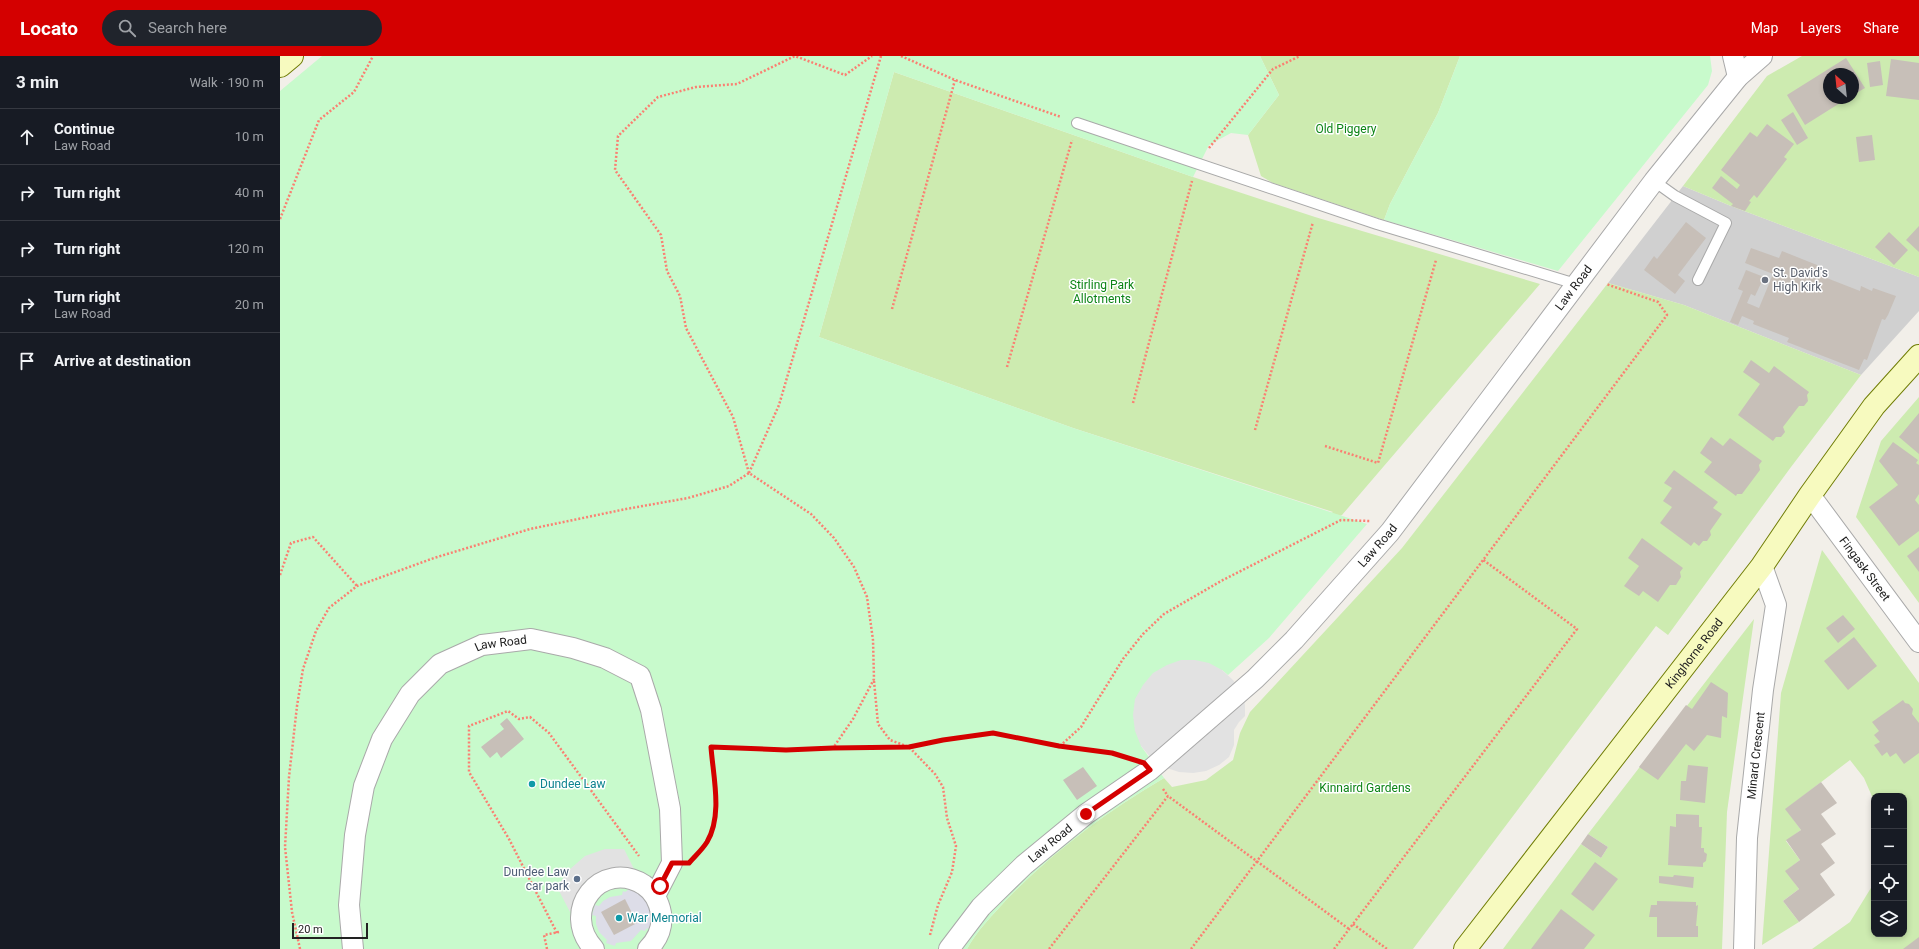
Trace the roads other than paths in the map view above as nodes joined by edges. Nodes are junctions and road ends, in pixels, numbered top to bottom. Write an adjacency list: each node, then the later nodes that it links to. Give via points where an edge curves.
1 (292, 56): 4 (street)
2 (1733, 56): 5 (street)
3 (1762, 56): 5 (street, Law Road)
4 (280, 66)
5 (1738, 77): 7 (street, Law Road)
6 (1077, 123): 8 (lane, via 1441,243)
7 (1654, 181): 8 (street, Law Road); 9 (lane, via 1675,196 1726,223)
8 (1581, 277): 15 (street, Law Road, via 1390,532 1294,640 1254,679 1150,770 1086,814 1024,865)
9 (1698, 280)
10 (1919, 356): 11 (street, Kinghorne Road, via 1874,406)
11 (1810, 495): 12 (street, Kinghorne Road); 13 (street, Fingask Street)
12 (1762, 566): 19 (street, Kinghorne Road); 20 (street, Minard Crescent, via 1776,605 1763,690 1747,838)
13 (1919, 642)
14 (658, 891): 16 (street, Law Road, via 672,863 670,810 651,710 640,676 605,658 531,639 482,645 440,664 410,694 382,739 364,786 355,835 349,905); 17 (street, via 626,878 602,882 591,890 583,901 580,915 581,929 586,941); 18 (street, via 662,919 660,932)
15 (940, 945)
16 (353, 949)
17 (594, 949)
18 (648, 949)
19 (1465, 949)
20 (1744, 949)

